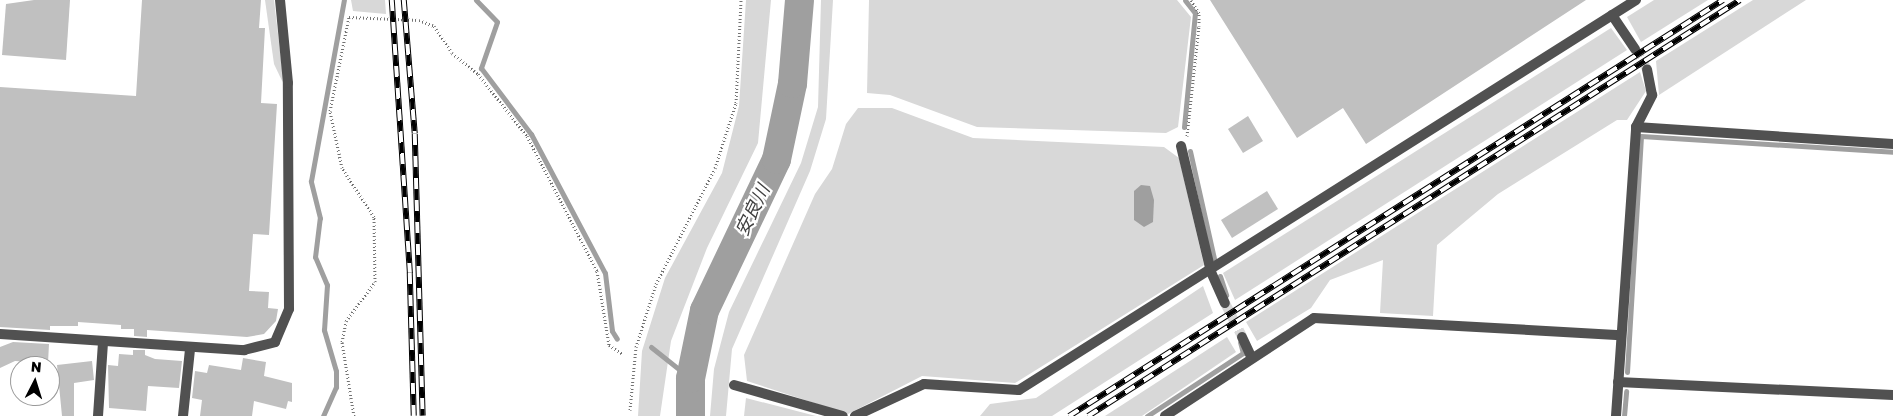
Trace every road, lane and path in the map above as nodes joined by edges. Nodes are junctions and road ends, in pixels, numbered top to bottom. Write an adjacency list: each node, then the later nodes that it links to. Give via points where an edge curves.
1 (280, 0): 17 (street, via 288,83 289,308 285,326 264,348)
2 (741, 0): 23 (path, via 736,103 715,168 656,284 636,347)
3 (1191, 0): 10 (path, via 1199,12 1197,68 1189,131)
4 (1636, 0): 5 (street)
5 (1612, 15): 6 (street); 11 (street)
6 (1635, 49)
7 (1647, 69): 8 (street, via 1652,95)
8 (1636, 127): 9 (street); 14 (street)
9 (1893, 144)
10 (1182, 146): 11 (street)
11 (1211, 272): 12 (street); 28 (street, via 1019,390 924,384)
12 (1225, 303)
13 (0, 334): 16 (street)
14 (1621, 335): 19 (street, via 1314,318); 20 (street)
15 (1242, 337): 19 (street)
16 (103, 342): 17 (street); 24 (street)
17 (190, 349): 25 (street)
18 (622, 354): 26 (path, via 609,346 597,272 589,254 527,136 478,74 452,53 434,26 419,20 349,17 330,111 342,168 374,217 375,282 346,321 342,342)
19 (1252, 358): 29 (street)
20 (1618, 382): 22 (street); 30 (street)
21 (734, 385): 27 (street)
22 (1893, 395)
23 (630, 410)
24 (98, 416)
25 (183, 416)
26 (354, 416)
27 (843, 416)
28 (855, 416)
29 (1165, 416)
30 (1616, 416)

